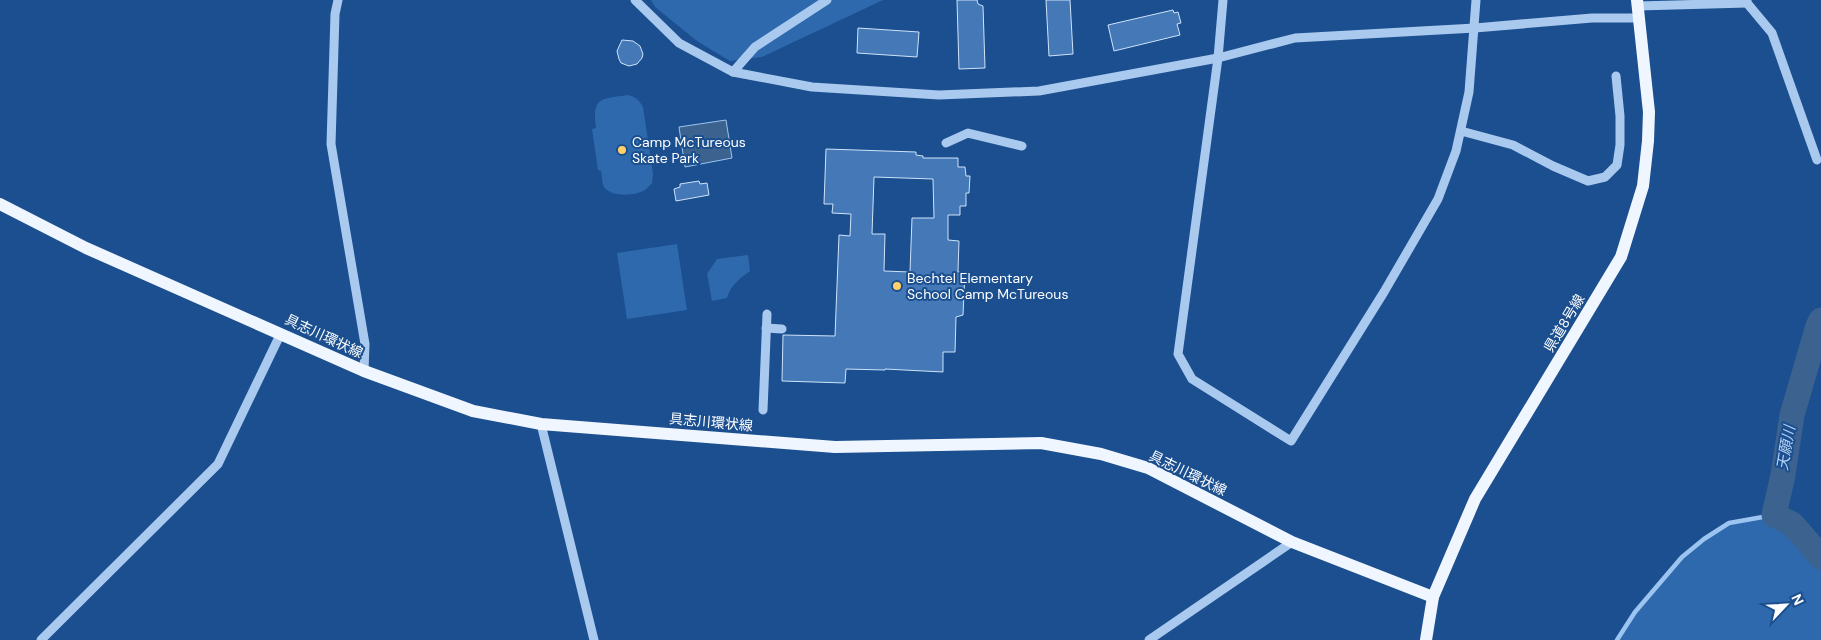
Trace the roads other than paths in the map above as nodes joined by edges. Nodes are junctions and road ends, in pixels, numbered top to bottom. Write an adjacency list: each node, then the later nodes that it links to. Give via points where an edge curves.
1 (338, 0): 21 (street, via 331,144 365,344)
2 (635, 0): 10 (street, via 679,43)
3 (827, 0): 10 (street, via 755,47)
4 (1223, 0): 9 (street)
5 (1476, 0): 8 (street)
6 (1747, 1): 7 (street); 15 (street, via 1772,32)
7 (1638, 8): 8 (street, via 1592,18); 25 (main road, 県道8号線, via 1649,112 1648,142 1643,186 1621,257 1475,499)
8 (1475, 28): 9 (street, via 1295,38); 12 (street, via 1469,92)
9 (1218, 58): 10 (street, via 1039,92 939,95 812,87); 12 (street, via 1178,354 1192,379 1291,441 1438,199)
10 (733, 72)
11 (1616, 76): 12 (street, via 1620,145 1617,165 1605,177 1588,181 1513,144)
12 (1460, 131)
13 (946, 143): 14 (street, via 968,134)
14 (1022, 146)
15 (1817, 160)
16 (0, 204): 20 (main road, 具志川環状線, via 86,248)
17 (767, 314): 18 (street)
18 (766, 328): 19 (street); 22 (street)
19 (782, 329)
20 (282, 333): 21 (main road, 具志川環状線); 26 (street, via 218,464)
21 (364, 371): 23 (main road, 具志川環状線, via 473,411)
22 (763, 410)
23 (541, 424): 24 (main road, 具志川環状線, via 835,447 1041,443 1101,454 1148,468); 27 (street)
24 (1292, 542): 25 (main road, 具志川環状線); 28 (street)
25 (1433, 597): 29 (main road, 県道8号線)
26 (41, 640)
27 (594, 640)
28 (1149, 640)
29 (1426, 640)

